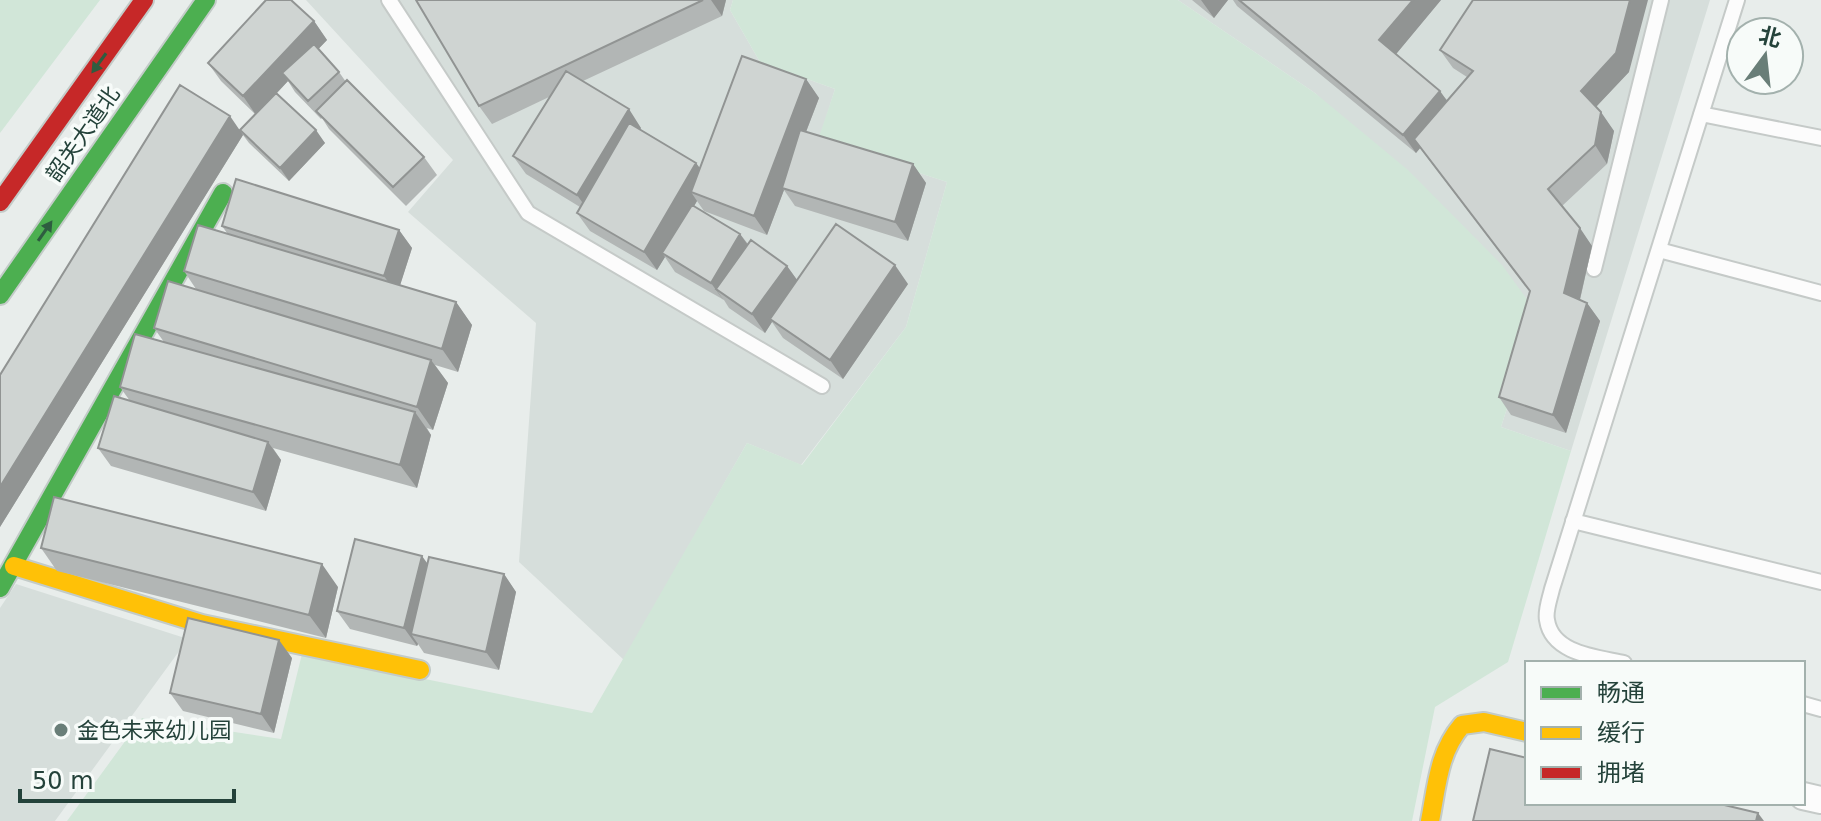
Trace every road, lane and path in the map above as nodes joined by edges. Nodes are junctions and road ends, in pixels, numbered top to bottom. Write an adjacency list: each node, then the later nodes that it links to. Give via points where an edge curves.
1 (144, 0): 9 (main road, 韶关大道北, one-way to 9)
2 (206, 0): 13 (main road, 韶关大道北, one-way to 2)
3 (389, 0): 14 (lane, via 528,213)
4 (1661, 0): 11 (lane)
5 (1737, 0): 6 (lane)
6 (1701, 114): 7 (lane); 10 (lane)
7 (1821, 138)
8 (223, 193): 16 (main road)
9 (0, 202)
10 (1659, 250): 12 (lane); 15 (lane)
11 (1594, 269)
12 (1821, 293)
13 (0, 295)
14 (822, 386)
15 (1573, 521): 17 (lane); 19 (lane, via 1546,619 1553,638 1573,651)
16 (14, 566): 18 (main road); 20 (main road, via 202,624)
17 (1821, 582)
18 (0, 588)
19 (1616, 661)
20 (420, 670)
21 (1525, 732): 22 (main road, via 1484,722 1462,725 1449,740)
22 (1430, 821)

